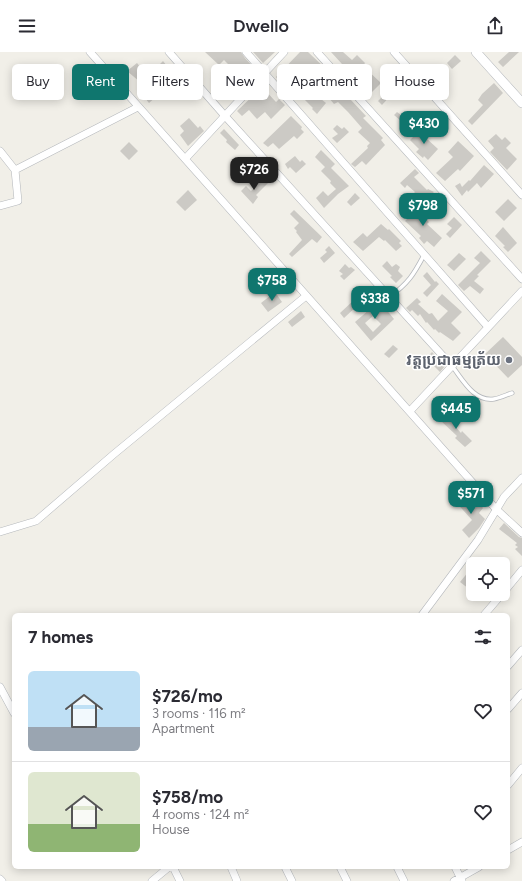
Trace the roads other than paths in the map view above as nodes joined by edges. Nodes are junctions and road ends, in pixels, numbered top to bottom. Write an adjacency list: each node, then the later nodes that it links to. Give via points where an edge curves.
1 (90, 52): 13 (street)
2 (169, 52): 14 (street)
3 (246, 52): 8 (street)
4 (284, 52): 9 (street)
5 (318, 52): 21 (street)
6 (394, 52): 18 (street)
7 (476, 52): 12 (street)
8 (256, 64)
9 (269, 68)
10 (269, 79): 20 (street)
11 (240, 100): 14 (street)
12 (522, 103)
13 (138, 107): 16 (street); 17 (street)
14 (225, 116): 16 (street); 24 (street)
15 (0, 151): 17 (street)
16 (185, 159): 23 (street)
17 (15, 170): 19 (street, via 18,201)
18 (522, 195)
19 (0, 206)
20 (424, 255): 24 (lane, via 412,277); 25 (street)
21 (522, 279)
22 (522, 291): 25 (street)
23 (306, 296): 28 (street); 31 (street, via 36,521)
24 (389, 297): 26 (street)
25 (488, 327): 26 (street)
26 (452, 366): 27 (lane, via 475,395 496,399); 28 (street)
27 (512, 393)
28 (410, 411): 30 (street)
29 (522, 478): 30 (street)
30 (496, 509): 32 (street); 36 (street, via 478,540)
31 (0, 532)
32 (522, 533)
33 (522, 570): 34 (street)
34 (510, 584)
35 (495, 601): 37 (street)
36 (423, 613)
37 (486, 613)
38 (522, 650): 39 (street)
39 (510, 664)
40 (0, 687): 43 (street)
41 (522, 692): 42 (street)
42 (510, 707)
43 (12, 709)
44 (522, 768): 45 (street)
45 (510, 783)
46 (522, 842): 47 (street)
47 (510, 849)
48 (167, 869): 57 (street)
49 (174, 869): 58 (street)
50 (232, 869): 59 (street)
51 (286, 869): 60 (street)
52 (341, 869): 61 (street)
53 (398, 869): 62 (street)
54 (456, 869): 56 (street)
55 (476, 869): 56 (street)
56 (459, 880)
57 (152, 881)
58 (180, 881)
59 (237, 881)
60 (292, 881)
61 (347, 881)
62 (404, 881)

